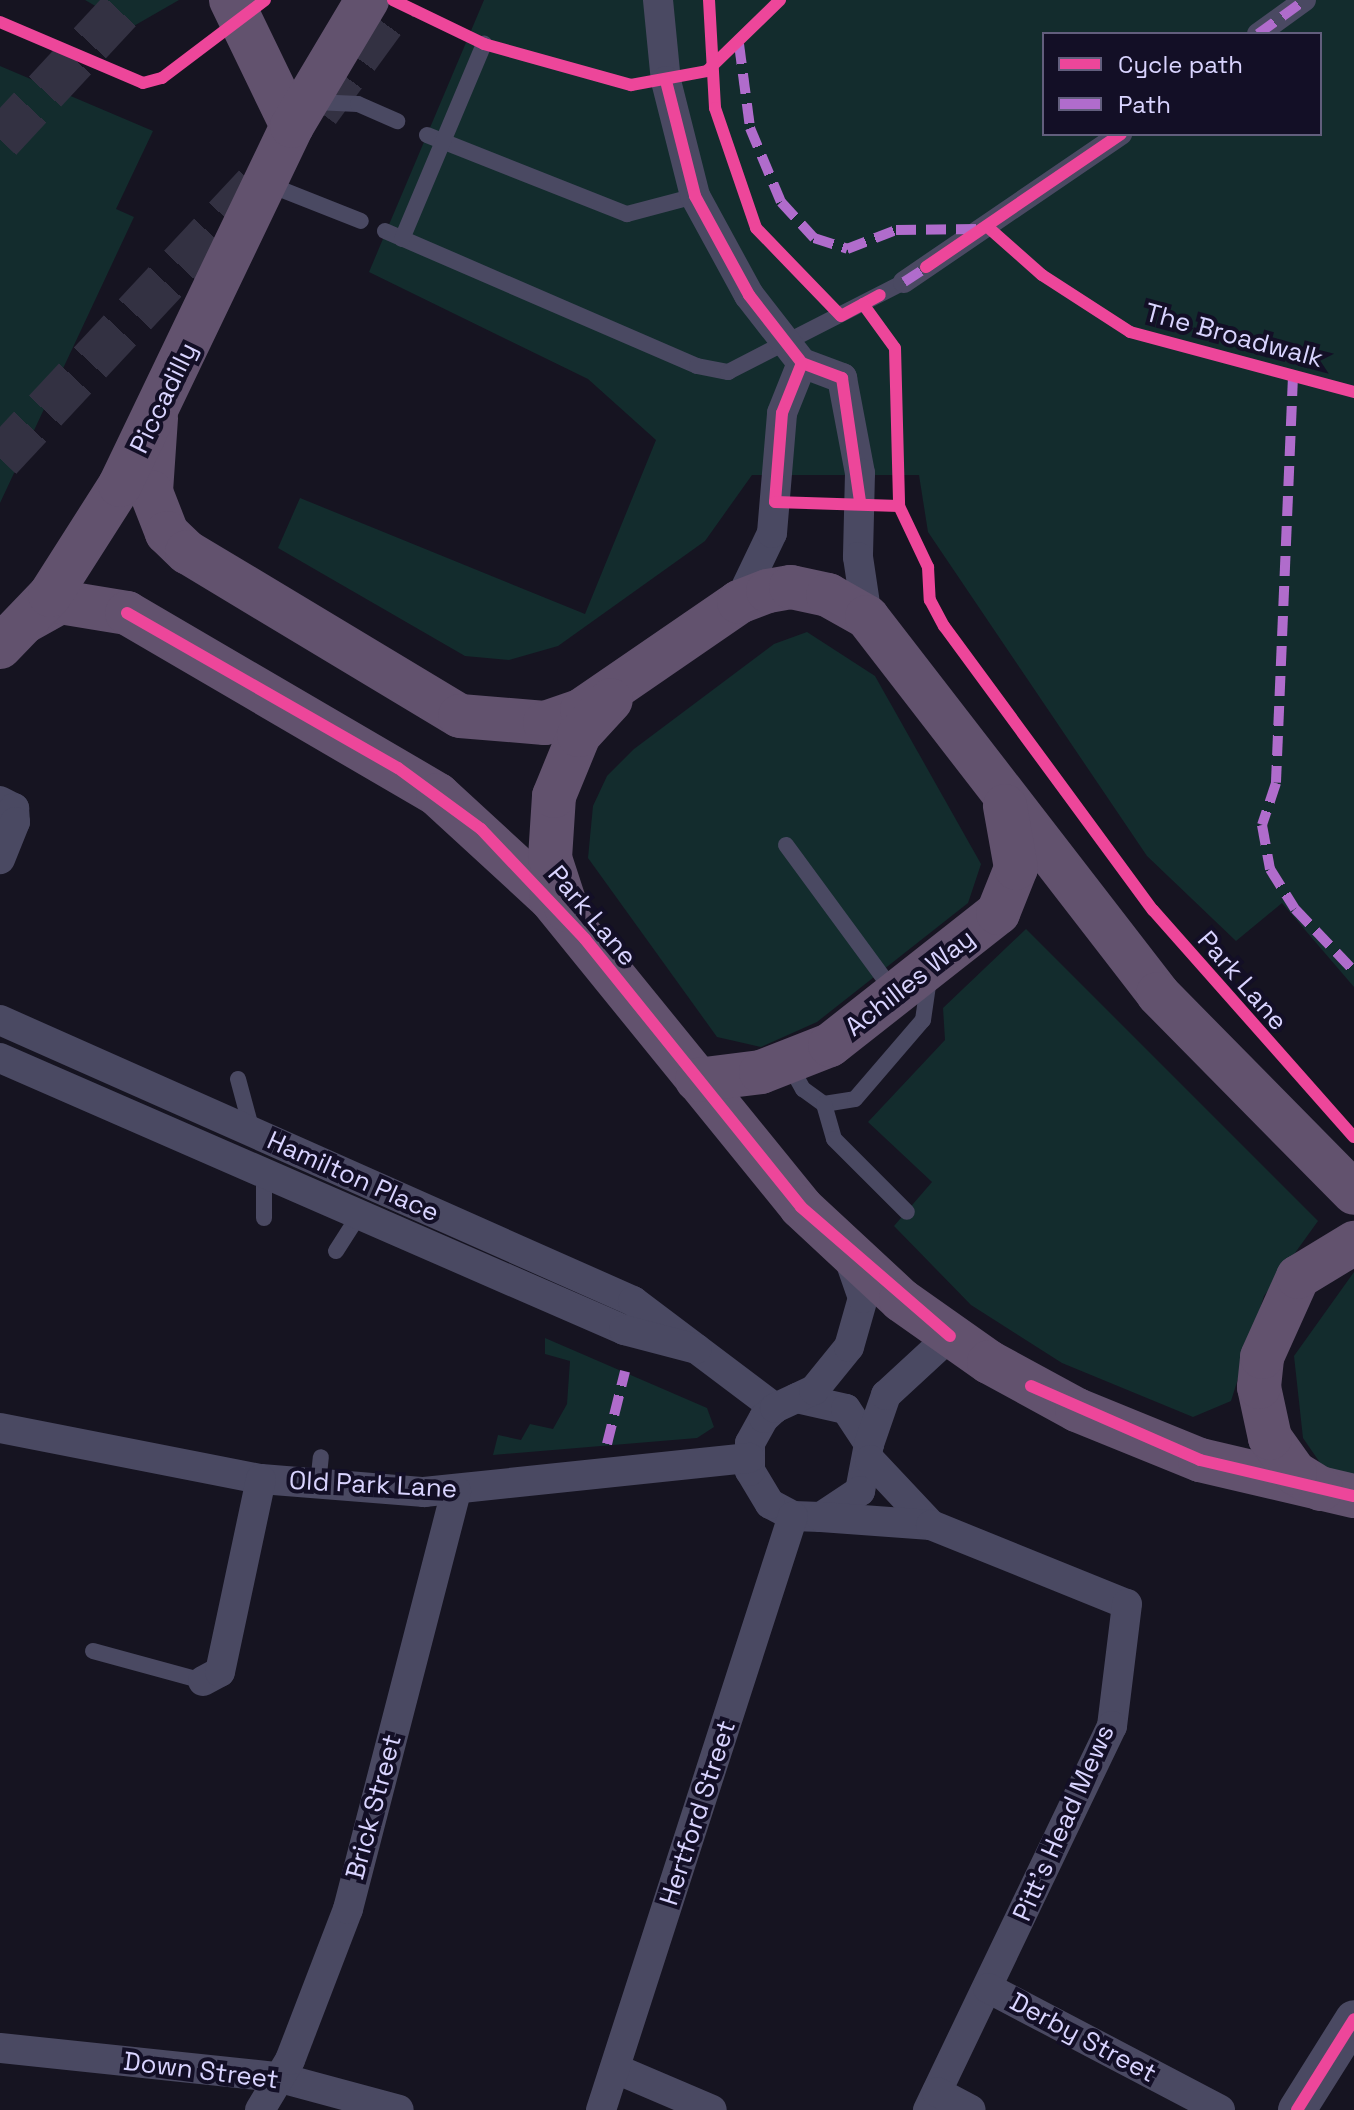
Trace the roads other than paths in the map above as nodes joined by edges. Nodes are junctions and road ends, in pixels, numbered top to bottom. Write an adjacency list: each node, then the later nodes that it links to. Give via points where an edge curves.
1 (231, 0): 7 (highway)
2 (367, 0): 7 (highway, Piccadilly)
3 (658, 0): 13 (street, via 666,81)
4 (1305, 0): 5 (street)
5 (1261, 32)
6 (484, 44): 11 (lane)
7 (299, 114): 8 (lane, via 334,100); 12 (highway, Piccadilly)
8 (397, 121)
9 (427, 135): 11 (lane)
10 (1118, 136): 17 (street)
11 (443, 142): 13 (lane, via 627,214); 16 (lane)
12 (264, 183): 14 (lane); 19 (highway, Piccadilly)
13 (695, 196): 18 (street, via 749,295)
14 (361, 221)
15 (385, 231): 16 (lane)
16 (402, 239): 18 (lane, via 697,366 728,372)
17 (904, 282): 18 (lane)
18 (796, 354): 20 (street, via 782,413 769,544); 21 (street, via 842,378 851,415)
19 (156, 418): 22 (highway, Piccadilly, via 89,539); 23 (highway, via 151,492 167,533 223,577 460,716 545,723)
20 (739, 602): 21 (highway, via 791,587 828,595); 23 (highway)
21 (867, 617): 24 (highway)
22 (13, 634): 28 (highway, Park Lane, via 60,602 80,601 168,634 438,795 519,865)
23 (625, 687): 28 (highway, via 565,760 548,826 556,884)
24 (1000, 793): 29 (highway, Achilles Way, via 1014,829 1009,893 998,913); 38 (highway, via 1180,1020)
25 (0, 801): 27 (street, via 14,808 15,822)
26 (786, 845): 29 (lane)
27 (0, 859)
28 (585, 939): 34 (highway, Park Lane)
29 (913, 982): 32 (highway, Achilles Way, via 830,1045); 35 (lane, via 915,1033 855,1099)
30 (0, 1020): 36 (street, Hamilton Place)
31 (0, 1058): 37 (street, Hamilton Place)
32 (789, 1064): 34 (highway, Achilles Way); 35 (lane, via 803,1089)
33 (238, 1079): 36 (lane)
34 (697, 1080): 44 (highway, Park Lane, via 760,1162)
35 (824, 1104): 39 (lane, via 834,1139)
36 (252, 1132): 46 (street, Hamilton Place, via 633,1301)
37 (264, 1174): 40 (street, Hamilton Place); 41 (lane)
38 (1354, 1193)
39 (907, 1212)
40 (359, 1215): 43 (lane); 46 (street, Hamilton Place, via 624,1330)
41 (264, 1218)
42 (1354, 1243): 53 (highway, via 1298,1277 1272,1327 1260,1372 1270,1438 1295,1473)
43 (336, 1251)
44 (846, 1252): 45 (highway, Park Lane); 47 (street, via 863,1298 856,1333 836,1370)
45 (950, 1336): 49 (street, via 886,1395); 53 (highway, Park Lane, via 1031,1386 1140,1437 1256,1477)
46 (697, 1349): 47 (street, Hamilton Place)
47 (786, 1403): 49 (street, via 846,1409); 50 (street, via 756,1430)
48 (0, 1428): 51 (street, Old Park Lane)
49 (870, 1452): 54 (street, via 860,1491); 55 (street)
50 (749, 1458): 52 (street, Old Park Lane); 54 (street, via 761,1494)
51 (261, 1479): 52 (street, Old Park Lane, via 319,1471); 57 (street, via 220,1672)
52 (456, 1491): 62 (street, Brick Street, via 348,1909)
53 (1340, 1494)
54 (807, 1516): 55 (street); 61 (street, Hertford Street)
55 (931, 1525): 58 (street, Pitt's Head Mews, via 1127,1604 1112,1726)
56 (93, 1651): 57 (lane)
57 (203, 1681)
58 (988, 1988): 63 (street, Pitt's Head Mews); 69 (street, Derby Street)
59 (1354, 2019): 70 (street)
60 (0, 2048): 62 (street, Down Street)
61 (616, 2069): 66 (street, Hertford Street); 67 (street)
62 (277, 2077): 64 (street, Brick Street); 65 (street, Down Street)
63 (933, 2101): 68 (street)
64 (260, 2110)
65 (399, 2110)
66 (601, 2110)
67 (712, 2110)
68 (971, 2110)
69 (1220, 2110)
70 (1297, 2110)

